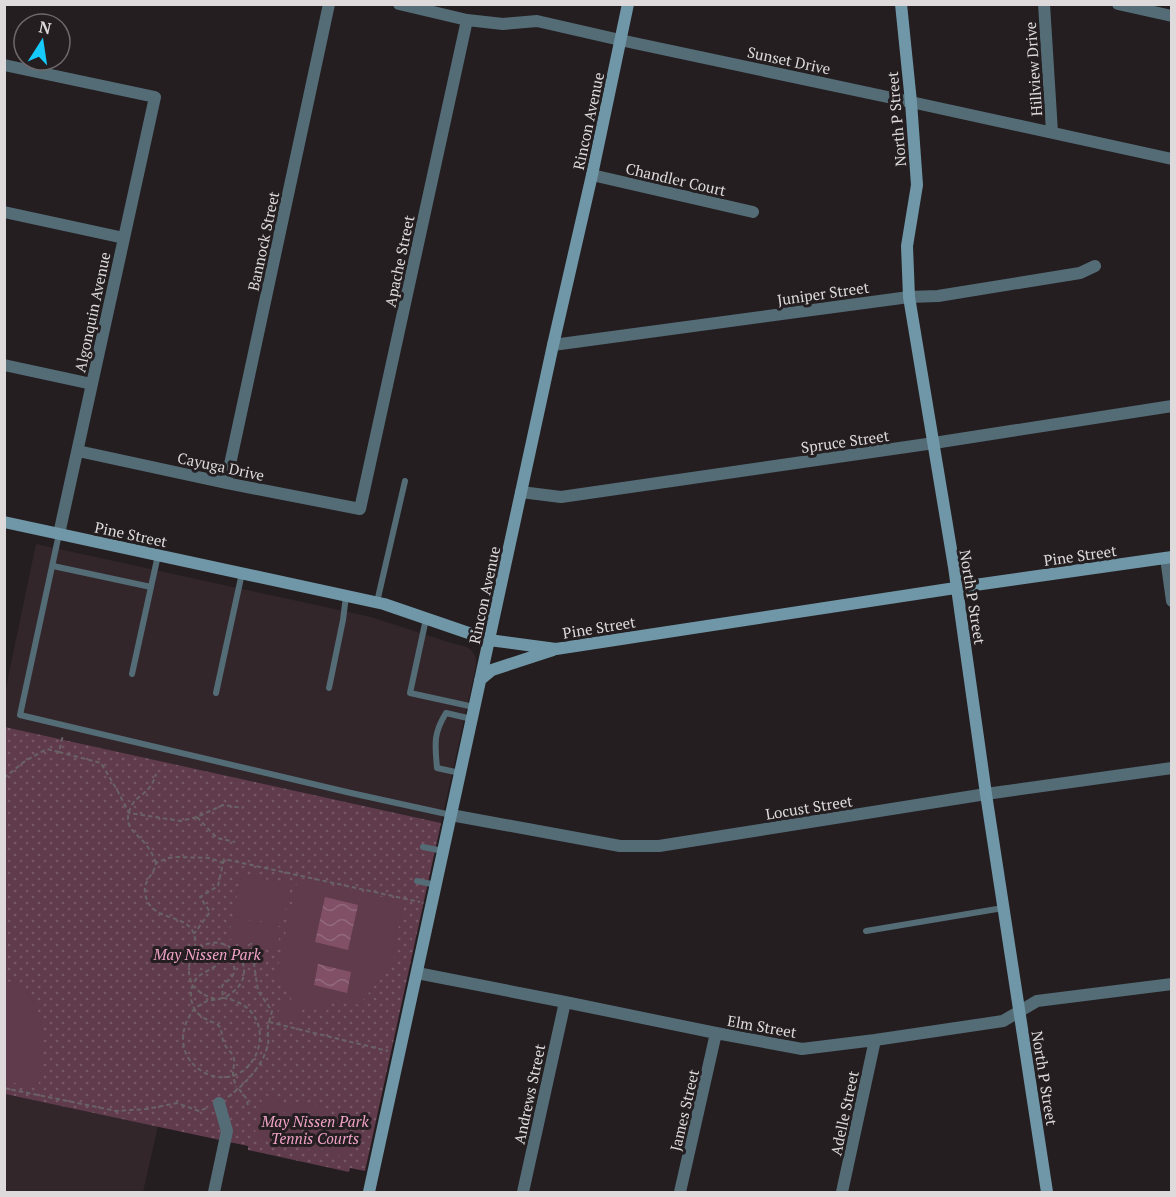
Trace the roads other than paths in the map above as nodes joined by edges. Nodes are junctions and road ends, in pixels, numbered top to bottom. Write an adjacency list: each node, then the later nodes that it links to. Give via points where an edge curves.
1 (329, 4): 27 (street, Bannock Street)
2 (399, 4): 8 (street, Sunset Drive)
3 (627, 4): 9 (street, Rincon Avenue)
4 (901, 4): 11 (street, North P Street)
5 (1044, 4): 12 (street, Hillview Drive)
6 (1118, 4): 7 (street)
7 (1172, 16)
8 (467, 20): 9 (street, Sunset Drive, via 503,24 537,21); 29 (street, Apache Street)
9 (620, 40): 11 (street, Sunset Drive); 14 (street, Rincon Avenue)
10 (4, 65): 17 (street, Algonquin Avenue, via 155,97)
11 (911, 102): 12 (street, Sunset Drive); 19 (street, North P Street, via 917,185 907,246)
12 (1052, 132): 13 (street, Sunset Drive)
13 (1172, 159)
14 (592, 175): 16 (street, Chandler Court); 20 (street, Rincon Avenue)
15 (4, 212): 17 (street)
16 (753, 212)
17 (124, 238): 22 (street, Algonquin Avenue)
18 (1095, 266): 19 (street, Juniper Street, via 1080,273 1020,283)
19 (909, 297): 20 (street, Juniper Street); 24 (street, North P Street)
20 (553, 345): 28 (street, Rincon Avenue)
21 (4, 365): 22 (street)
22 (92, 384): 25 (street, Algonquin Avenue)
23 (1172, 406): 24 (street, Spruce Street)
24 (934, 443): 28 (street, Spruce Street, via 561,497); 37 (street, North P Street)
25 (78, 451): 27 (street, Cayuga Drive); 31 (street, Algonquin Avenue)
26 (405, 481): 40 (lane)
27 (226, 483): 29 (street, Cayuga Drive)
28 (521, 492): 42 (street, Rincon Avenue)
29 (360, 509)
30 (4, 522): 31 (street, Pine Street)
31 (59, 534): 32 (street, Pine Street); 34 (lane)
32 (158, 555): 35 (street, Pine Street); 36 (lane)
33 (1169, 557): 37 (street, Pine Street); 39 (street)
34 (53, 566): 36 (lane); 52 (lane, via 20,715)
35 (242, 573): 38 (street, Pine Street); 47 (lane)
36 (151, 587): 44 (lane)
37 (956, 588): 43 (street, Pine Street); 51 (street, North P Street)
38 (346, 596): 40 (street, Pine Street); 46 (lane)
39 (1172, 601)
40 (377, 602): 41 (street, Pine Street)
41 (426, 618): 42 (street, Pine Street); 48 (lane, via 410,693)
42 (489, 640): 43 (street, Pine Street); 45 (street, Rincon Avenue)
43 (556, 649): 45 (street, via 492,670)
44 (132, 674)
45 (480, 680): 48 (street, Rincon Avenue)
46 (329, 688)
47 (216, 693)
48 (473, 713): 50 (street, Rincon Avenue); 50 (lane, via 446,713 435,740 437,768)
49 (1172, 768): 51 (street, Locust Street)
50 (460, 773): 52 (street, Rincon Avenue)
51 (986, 794): 52 (street, Locust Street, via 659,846 620,846); 57 (street, North P Street)
52 (451, 815): 54 (street, Rincon Avenue)
53 (423, 847): 54 (lane)
54 (443, 851): 56 (street, Rincon Avenue)
55 (417, 881): 56 (lane)
56 (436, 885): 59 (street, Rincon Avenue)
57 (1004, 908): 58 (lane); 62 (street, North P Street)
58 (866, 931)
59 (417, 973): 61 (street, Elm Street); 67 (street, Rincon Avenue)
60 (1172, 984): 62 (street, Elm Street, via 1037,1001)
61 (565, 1002): 63 (street, Elm Street); 68 (street, Andrews Street)
62 (1020, 1012): 64 (street, Elm Street, via 1003,1021); 71 (street, North P Street)
63 (716, 1033): 64 (street, Elm Street, via 802,1049); 69 (street, James Street)
64 (875, 1040): 70 (street, Adelle Street)
65 (219, 1103): 66 (street, via 228,1131)
66 (214, 1192)
67 (369, 1192)
68 (523, 1192)
69 (680, 1192)
70 (842, 1192)
71 (1047, 1192)

